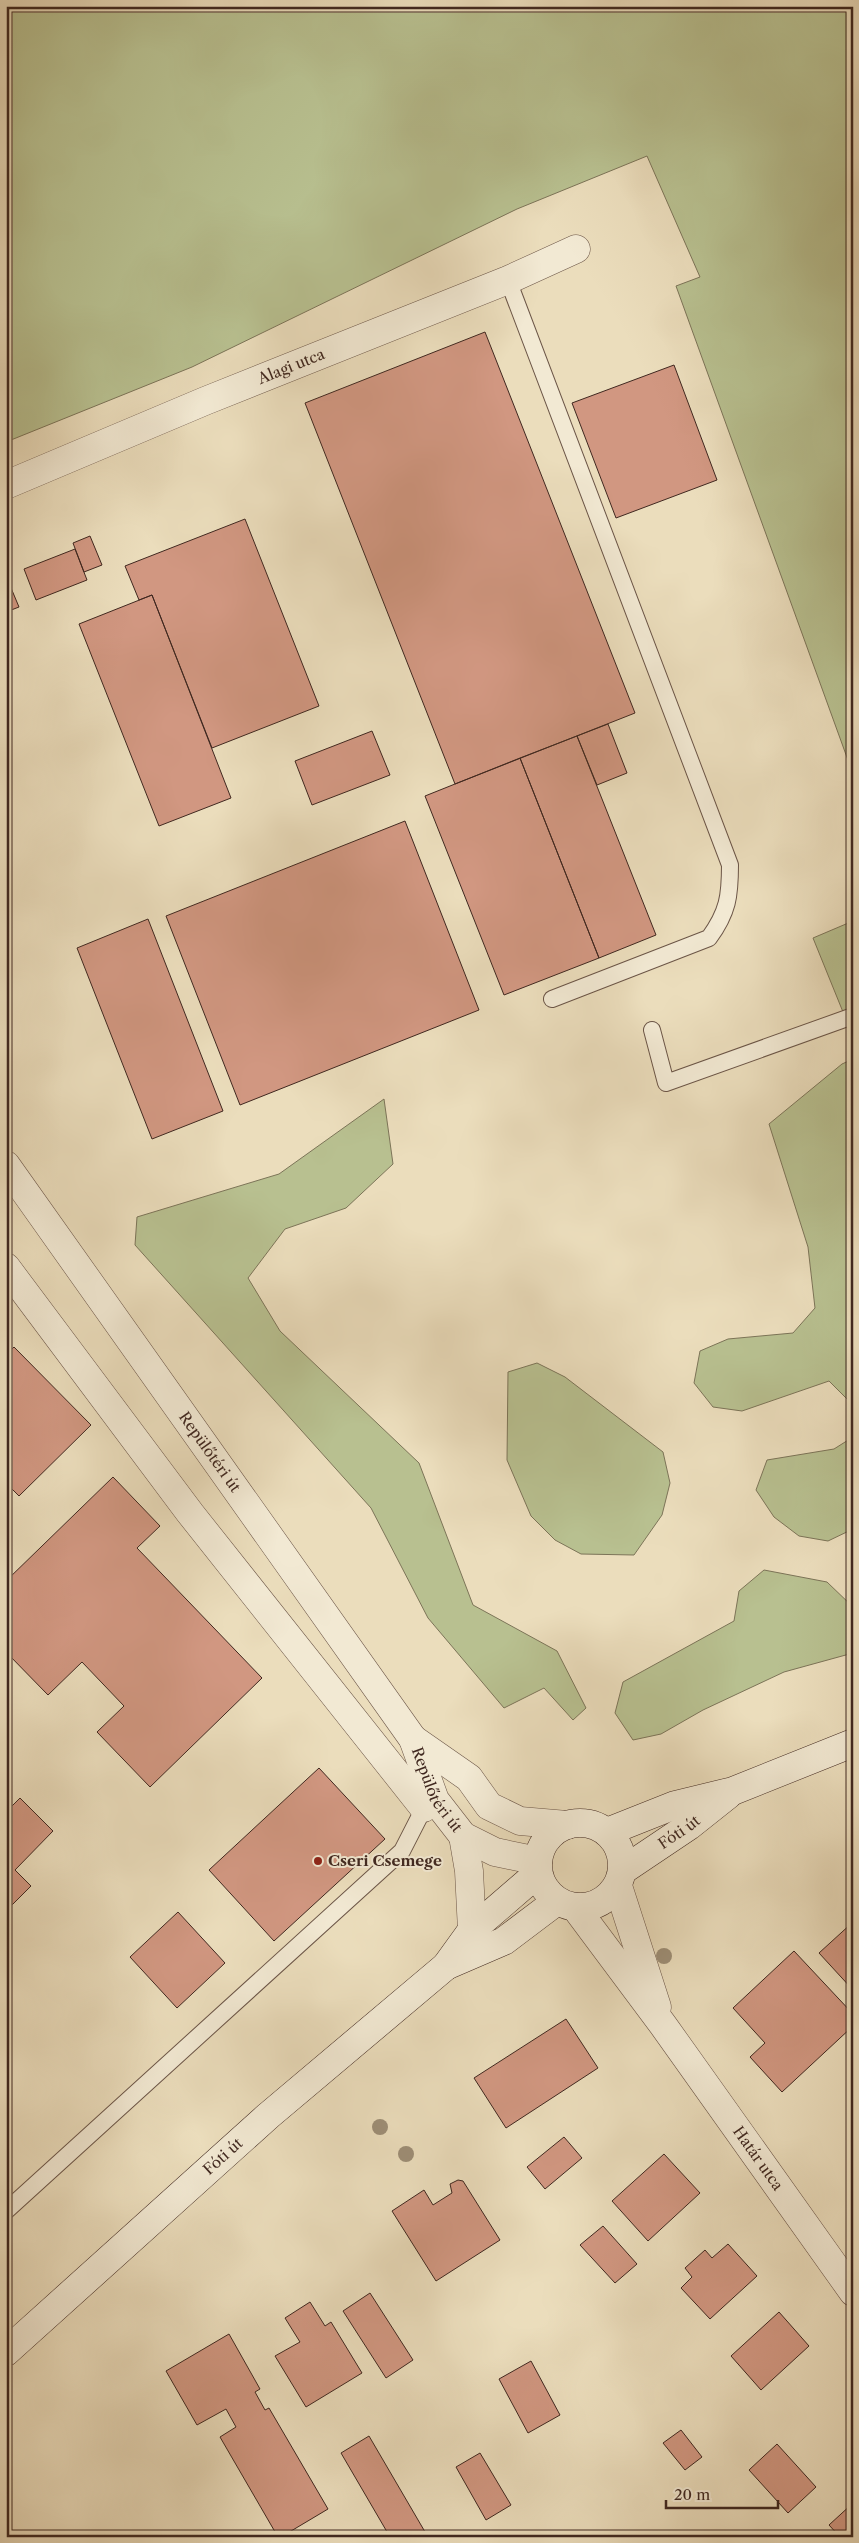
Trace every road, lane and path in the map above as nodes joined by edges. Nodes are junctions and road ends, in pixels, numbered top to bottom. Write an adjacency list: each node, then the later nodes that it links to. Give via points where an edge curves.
1 (576, 249): 2 (street, Alagi utca)
2 (508, 280): 3 (street, Alagi utca, via 205,401); 4 (lane, via 730,865 730,893 723,919 710,938)
3 (6, 486)
4 (552, 999)
5 (853, 1016): 6 (lane, via 666,1083)
6 (652, 1030)
7 (6, 1165): 9 (street, Repülőtéri út)
8 (6, 1267): 12 (street, via 190,1513)
9 (414, 1739): 13 (street, Repülőtéri út, via 469,1778 489,1806 520,1820); 15 (street, Repülőtéri út, via 435,1800)
10 (853, 1743): 11 (street, Fóti út)
11 (733, 1791): 14 (street, Fóti út, via 675,1805); 17 (street, Fóti út)
12 (424, 1808): 22 (lane, via 402,1851)
13 (567, 1824): 14 (street, via 581,1822); 16 (street, Fóti út, via 553,1832 542,1845)
14 (607, 1832): 17 (street, via 617,1843 622,1856)
15 (463, 1836): 16 (street, Repülőtéri út, via 495,1852); 19 (street, Repülőtéri út, via 469,1871)
16 (538, 1867): 18 (street, via 548,1893); 19 (street, Fóti út)
17 (620, 1879): 18 (street, Fóti út, via 607,1898 592,1906); 21 (street, Határ utca)
18 (566, 1904): 20 (street, Fóti út, via 504,1941); 21 (street, Határ utca)
19 (472, 1930): 20 (street, Fóti út)
20 (446, 1966): 24 (street, Fóti út, via 268,2116)
21 (663, 2025): 23 (street, Határ utca)
22 (6, 2211)
23 (853, 2292)
24 (6, 2352)

